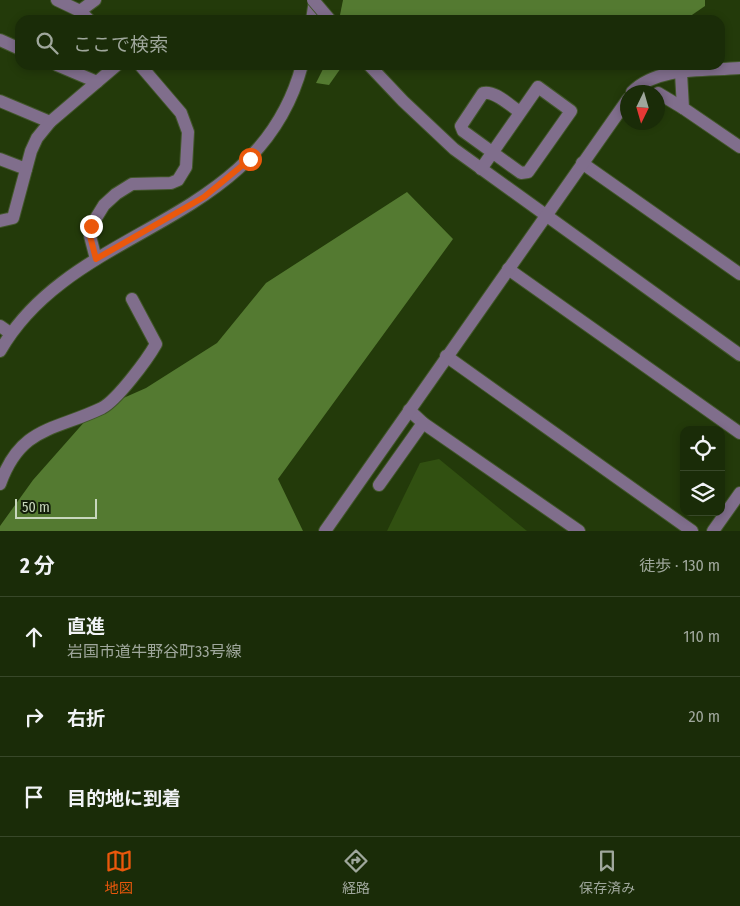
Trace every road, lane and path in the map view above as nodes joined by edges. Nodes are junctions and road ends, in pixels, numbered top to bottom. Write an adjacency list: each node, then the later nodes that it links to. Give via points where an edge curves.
1 (57, 0): 4 (street)
2 (95, 0): 4 (street)
3 (314, 0): 5 (street); 6 (street, bridge)
4 (85, 15)
5 (312, 15)
6 (326, 15)
7 (0, 40): 8 (street)
8 (15, 47)
9 (740, 68): 10 (street)
10 (725, 69)
11 (68, 70): 18 (street)
12 (111, 70): 18 (street)
13 (144, 70): 34 (street, via 181,113 188,132 186,167 178,180 171,184 132,184 104,205 91,226)
14 (300, 70): 34 (street, via 279,117 250,159 232,176 204,197)
15 (374, 70): 31 (street, via 454,149)
16 (716, 70): 17 (street)
17 (681, 73): 19 (street, via 650,79); 22 (street)
18 (96, 82): 25 (street)
19 (642, 85)
20 (665, 98): 22 (street)
21 (0, 101): 25 (street)
22 (683, 108): 26 (street)
23 (620, 110): 29 (street)
24 (520, 112): 27 (street); 27 (street, via 492,93 483,93 477,101 461,126 463,131); 27 (street, via 538,87 571,111 528,172 521,173)
25 (50, 122): 30 (street, via 31,151)
26 (740, 147)
27 (492, 152): 31 (street)
28 (0, 159): 30 (street)
29 (582, 163): 32 (street); 36 (street)
30 (26, 169): 33 (street, via 13,218)
31 (481, 169): 32 (street)
32 (545, 216): 35 (street); 40 (street)
33 (0, 221)
34 (96, 259): 38 (street)
35 (508, 269): 41 (street); 44 (street)
36 (740, 274)
37 (132, 298): 45 (street, via 156,344 145,364 104,407 52,426 24,443 6,466)
38 (5, 330): 39 (street)
39 (0, 352)
40 (740, 355)
41 (446, 356): 42 (street); 50 (street)
42 (409, 410): 43 (street); 48 (street)
43 (423, 423): 46 (street); 49 (street)
44 (740, 433)
45 (0, 484)
46 (379, 485)
47 (740, 493): 51 (street)
48 (325, 531)
49 (579, 531)
50 (692, 531)
51 (713, 531)

